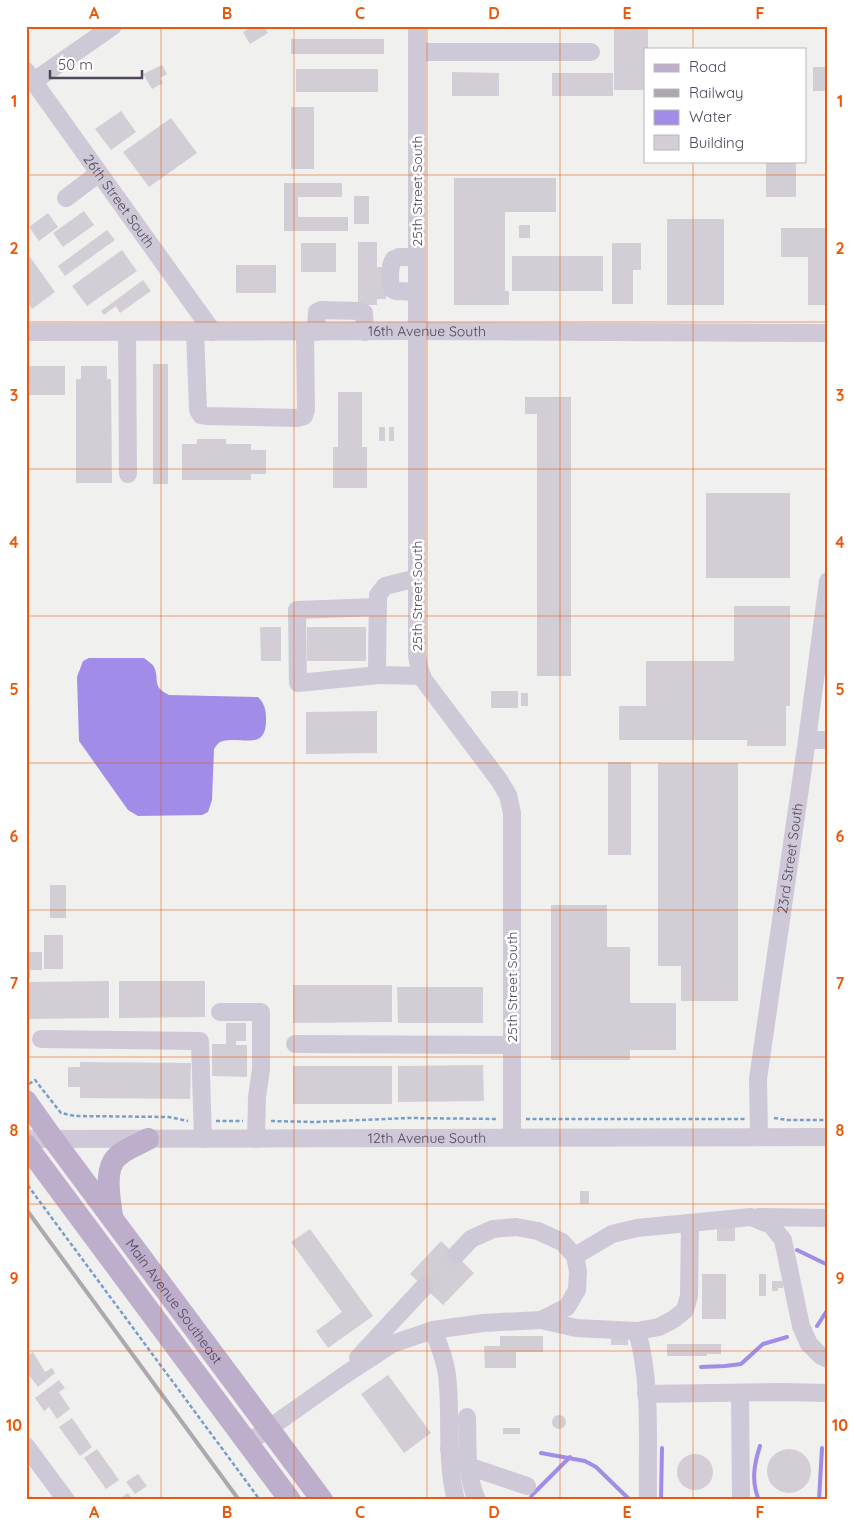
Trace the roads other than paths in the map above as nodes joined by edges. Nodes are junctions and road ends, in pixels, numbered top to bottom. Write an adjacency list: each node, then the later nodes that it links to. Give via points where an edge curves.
1 (112, 26): 5 (street)
2 (416, 26): 3 (street, 25th Street South)
3 (416, 52): 4 (street); 8 (street, 25th Street South)
4 (591, 52)
5 (29, 77): 6 (street, 26th Street South)
6 (99, 173): 7 (street); 13 (street, 26th Street South)
7 (66, 198)
8 (417, 257): 9 (street, 25th Street South); 9 (street, via 394,258 391,285 396,291)
9 (417, 292): 10 (street, 25th Street South)
10 (417, 331): 14 (street, 16th Avenue South); 15 (street, 16th Avenue South); 17 (street, 25th Street South)
11 (26, 332): 12 (street, 16th Avenue South)
12 (127, 332): 13 (street, 16th Avenue South); 16 (street)
13 (204, 332): 14 (street, 16th Avenue South); 14 (street, via 198,410 201,415 297,418 304,416 306,410)
14 (310, 332)
15 (828, 333)
16 (128, 474)
17 (417, 578): 19 (street, via 385,586 378,595); 21 (street, 25th Street South, via 417,655)
18 (828, 581): 22 (street, 23rd Street South)
19 (378, 607): 20 (street); 20 (street, via 297,610 298,683)
20 (379, 675): 21 (street)
21 (422, 676): 27 (street, 25th Street South, via 508,795 512,813)
22 (806, 740): 23 (street); 29 (street, 23rd Street South, via 758,1079)
23 (828, 740)
24 (220, 1012): 31 (street, via 261,1012)
25 (41, 1039): 30 (street, via 200,1040)
26 (295, 1044): 27 (street)
27 (512, 1045): 32 (street, 25th Street South)
28 (26, 1101): 35 (main road, Main Avenue Southeast)
29 (759, 1128): 32 (street, 12th Avenue South); 33 (street, 12th Avenue South)
30 (202, 1130): 31 (street, 12th Avenue South); 36 (street, 12th Avenue South)
31 (256, 1130): 32 (street, 12th Avenue South)
32 (512, 1137)
33 (828, 1137)
34 (26, 1139): 35 (street, 12th Avenue South)
35 (53, 1139): 36 (street, 12th Avenue South); 38 (main road, Main Avenue Southeast)
36 (148, 1139): 38 (main road, via 113,1162 108,1181)
37 (26, 1146): 55 (main road, Main Avenue Southeast)
38 (112, 1217): 54 (main road, Main Avenue Southeast)
39 (751, 1217): 40 (street); 41 (street); 48 (street, via 771,1225 782,1240 802,1326 809,1344)
40 (828, 1218)
41 (690, 1223): 43 (street, via 612,1234); 47 (street, via 689,1296 684,1310 659,1327)
42 (456, 1255): 43 (street, via 471,1239 493,1229 516,1227 538,1230 562,1242)
43 (575, 1256): 45 (street, via 577,1290 566,1307)
44 (424, 1287): 49 (street)
45 (541, 1320): 46 (street, via 483,1322); 47 (street, via 576,1328)
46 (433, 1330): 49 (street, via 392,1344); 57 (street, via 447,1374)
47 (637, 1331): 51 (street)
48 (826, 1362)
49 (343, 1376): 54 (street)
50 (828, 1393): 52 (street)
51 (646, 1394): 52 (street); 65 (street)
52 (740, 1394): 66 (street)
53 (467, 1417): 58 (street)
54 (269, 1428): 55 (street); 62 (main road, Main Avenue Southeast)
55 (248, 1442): 61 (main road, Main Avenue Southeast)
56 (26, 1446): 60 (street)
57 (450, 1449): 58 (street, via 458,1460); 63 (street, via 451,1484)
58 (468, 1466): 59 (street); 64 (street)
59 (527, 1486)
60 (66, 1500)
61 (290, 1500)
62 (322, 1500)
63 (456, 1500)
64 (477, 1500)
65 (648, 1500)
66 (741, 1500)

